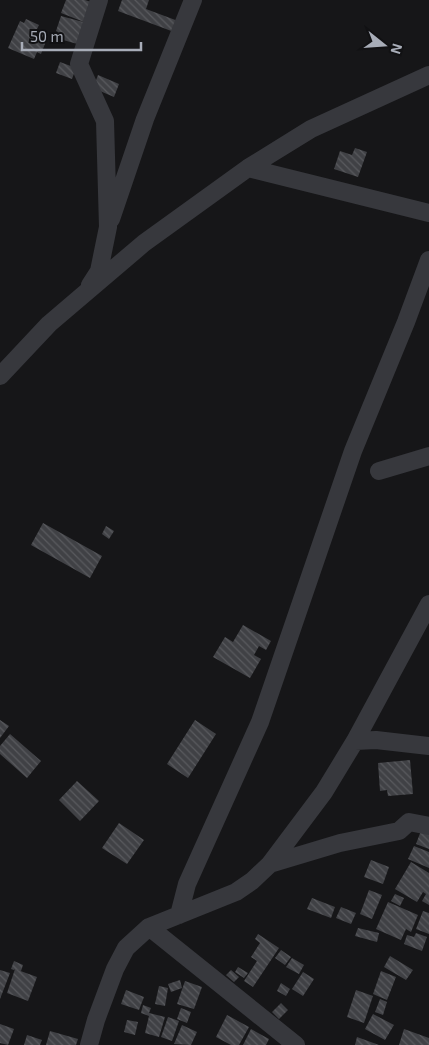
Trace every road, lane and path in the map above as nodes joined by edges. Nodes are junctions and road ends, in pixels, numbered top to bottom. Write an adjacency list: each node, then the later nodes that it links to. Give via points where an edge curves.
1 (99, 0): 6 (street, via 79,64 105,121)
2 (193, 0): 6 (street, via 145,119)
3 (429, 75): 4 (street, via 310,129)
4 (248, 168): 5 (street); 8 (street, via 144,243)
5 (429, 213)
6 (108, 227): 8 (street, via 99,271)
7 (429, 260): 17 (street, via 353,451 260,722 187,884)
8 (84, 295): 9 (street, via 49,324)
9 (0, 376)
10 (429, 456): 11 (street)
11 (379, 471)
12 (429, 604): 13 (street)
13 (355, 741): 14 (street); 16 (street, via 324,792)
14 (429, 746)
15 (429, 826): 16 (street, via 409,822 399,831 340,843)
16 (270, 864): 17 (street, via 236,892)
17 (179, 915): 18 (street)
18 (149, 927): 19 (street, via 126,948 115,969); 20 (street)
19 (88, 1045)
20 (296, 1045)

